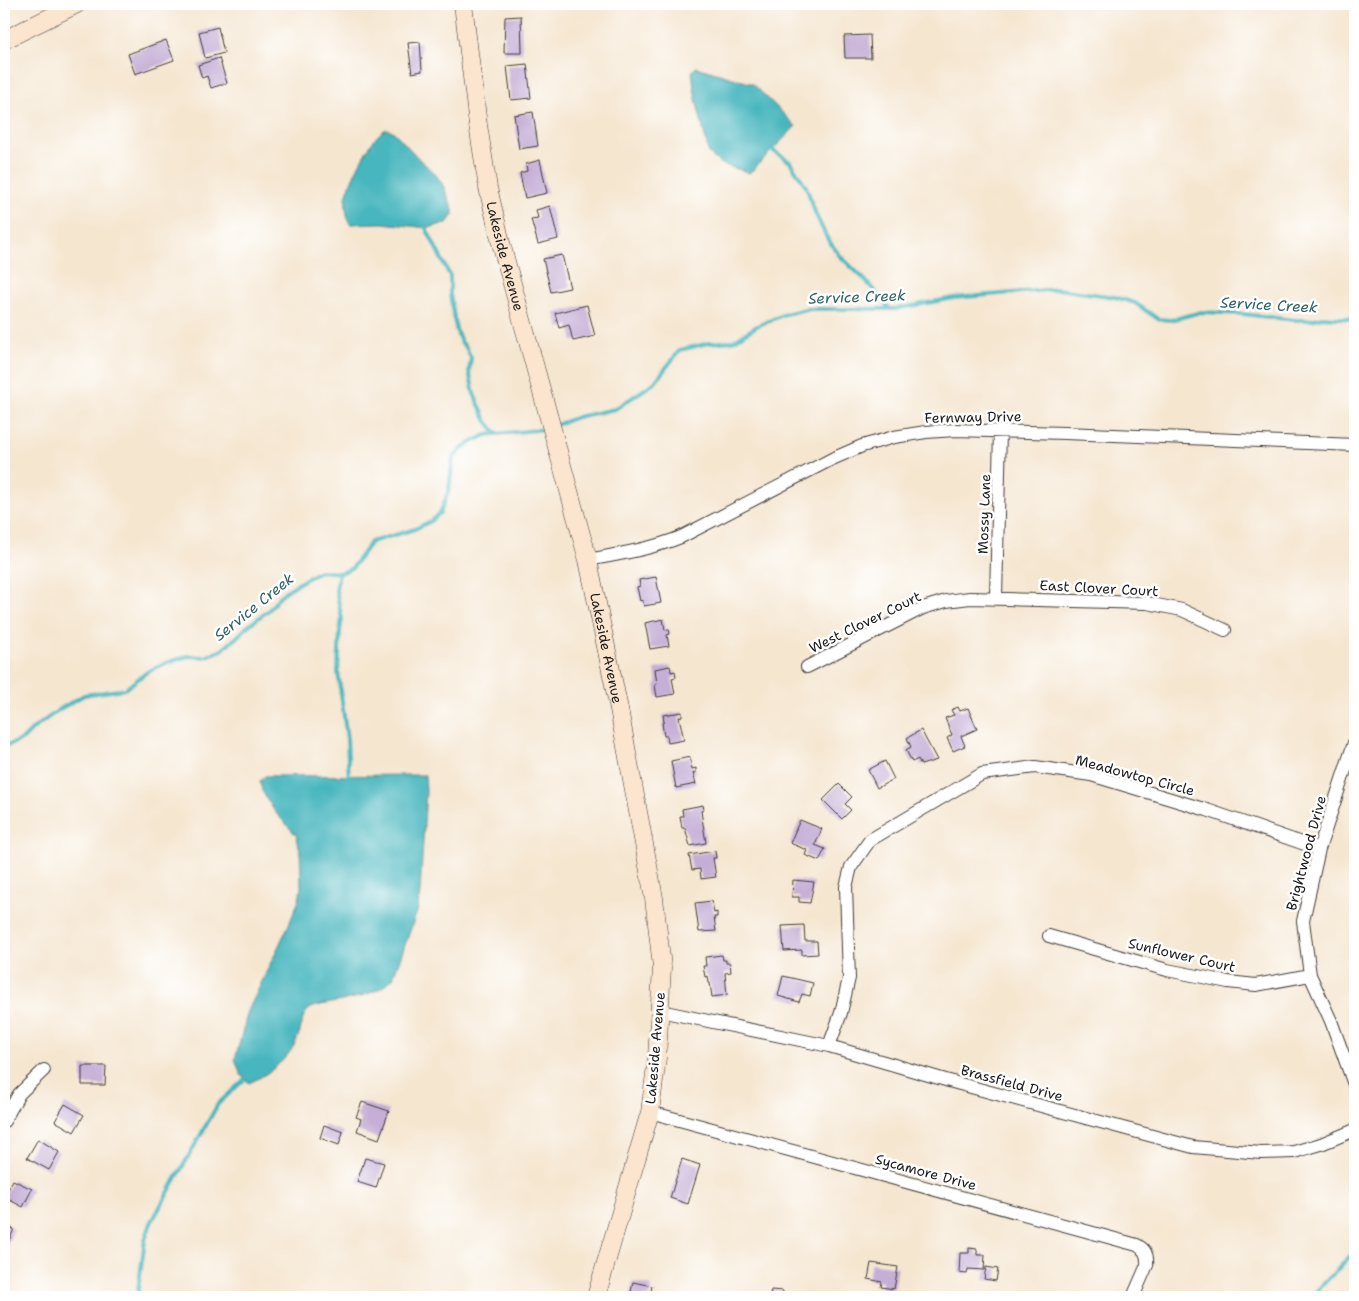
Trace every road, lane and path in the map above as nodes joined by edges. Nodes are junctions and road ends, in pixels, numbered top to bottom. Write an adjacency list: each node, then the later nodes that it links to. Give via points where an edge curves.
1 (77, 4): 3 (street)
2 (463, 4): 6 (street, Lakeside Avenue, via 488,188)
3 (4, 40)
4 (1000, 431): 5 (street, Fernway Drive); 6 (street, Fernway Drive, via 926,432 862,446 681,537 639,551); 7 (street, Mossy Lane)
5 (1355, 445)
6 (588, 560): 14 (street, Lakeside Avenue, via 654,898 662,967)
7 (996, 598): 8 (street, East Clover Court, via 1146,603 1182,610); 9 (street, West Clover Court, via 946,601 924,608)
8 (1225, 630)
9 (806, 667)
10 (1355, 740): 11 (street, Brightwood Drive)
11 (1319, 849): 13 (street, Brightwood Drive, via 1303,921); 15 (street, Meadowtop Circle, via 1207,810 1091,775 1036,767 982,774 870,840 851,867 846,886 849,978)
12 (1049, 936): 13 (street, Sunflower Court, via 1167,970 1228,982 1256,985)
13 (1310, 975): 17 (street, Brightwood Drive)
14 (660, 1011): 15 (street, Brassfield Drive); 18 (street, Lakeside Avenue)
15 (829, 1046): 20 (street, Brassfield Drive, via 1193,1147 1261,1153 1294,1152)
16 (44, 1070): 19 (street, via 19,1094)
17 (1355, 1087)
18 (650, 1112): 21 (street, Lakeside Avenue); 22 (street, Sycamore Drive, via 1137,1245 1146,1252 1148,1259)
19 (4, 1121)
20 (1355, 1130)
21 (596, 1297)
22 (1133, 1297)

